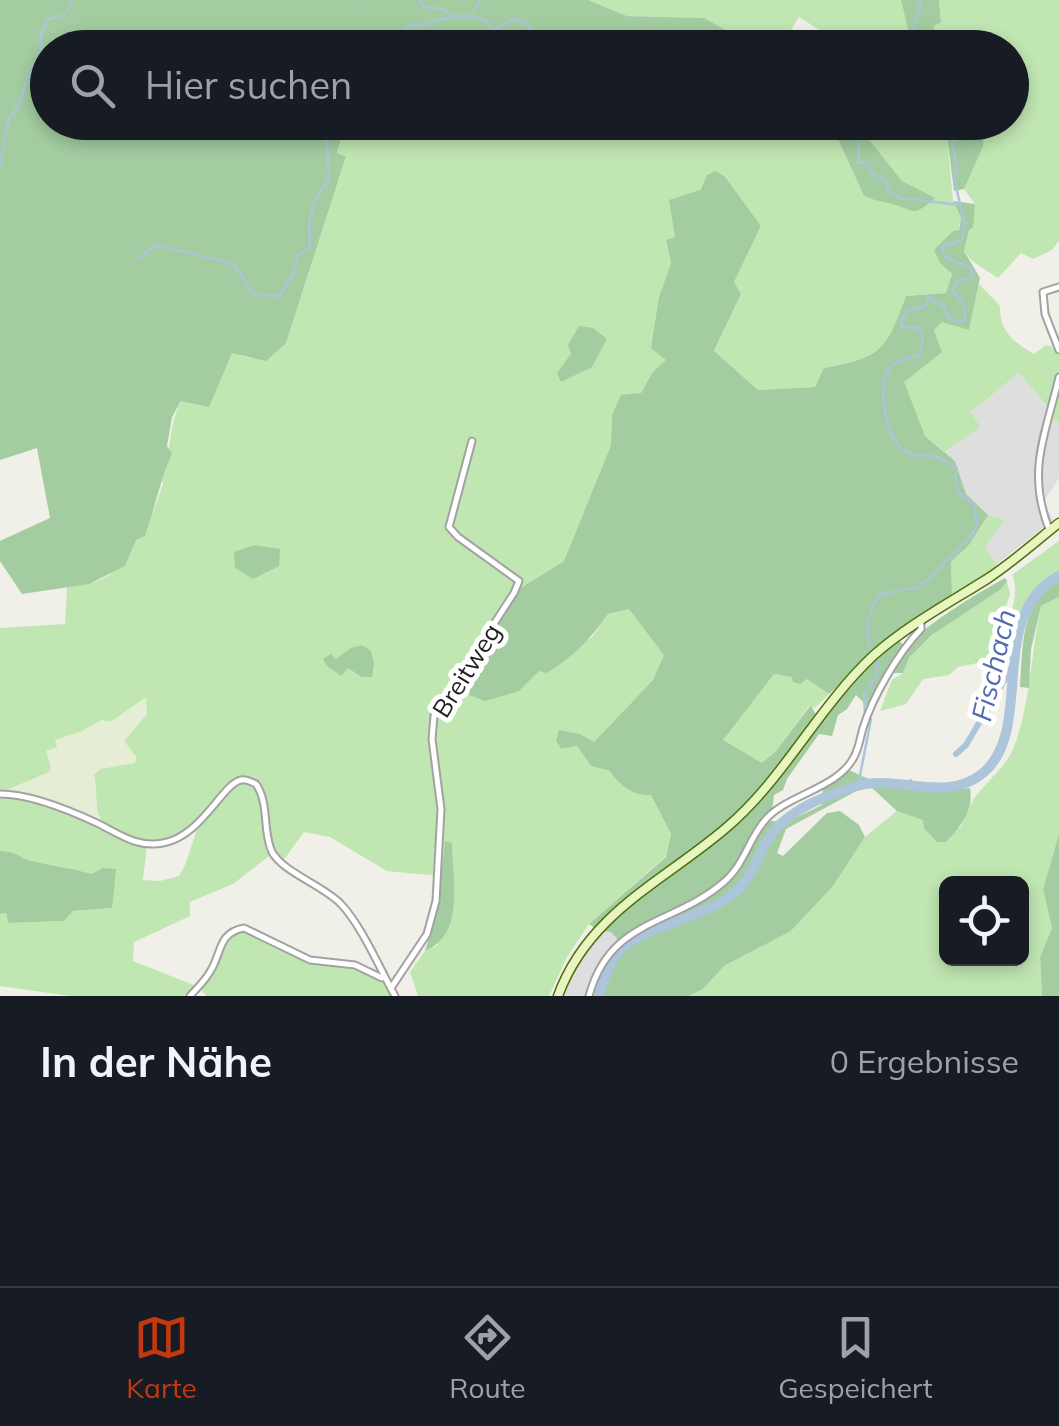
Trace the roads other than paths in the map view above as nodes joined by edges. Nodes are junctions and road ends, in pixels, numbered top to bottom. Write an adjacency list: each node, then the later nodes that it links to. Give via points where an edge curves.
1 (1059, 286): 2 (street, via 1043,292)
2 (1059, 350)
3 (1059, 377): 6 (street, via 1036,477)
4 (472, 442): 10 (street, Breitweg, via 449,527 519,581 434,716 441,809 436,901 427,934)
5 (1059, 523): 6 (main road)
6 (1050, 531): 7 (main road)
7 (921, 621): 13 (main road, via 850,679 748,808 595,931); 14 (street, via 868,717 853,761 766,819 728,880 618,943)
8 (0, 794): 9 (street, via 69,812 146,844 192,829 234,784 248,780 264,802 274,854 353,918)
9 (383, 978): 10 (street); 11 (street, via 355,965 320,963 237,928 220,941 213,968)
10 (391, 988): 12 (street)
11 (190, 996)
12 (395, 996)
13 (558, 996)
14 (589, 996)

